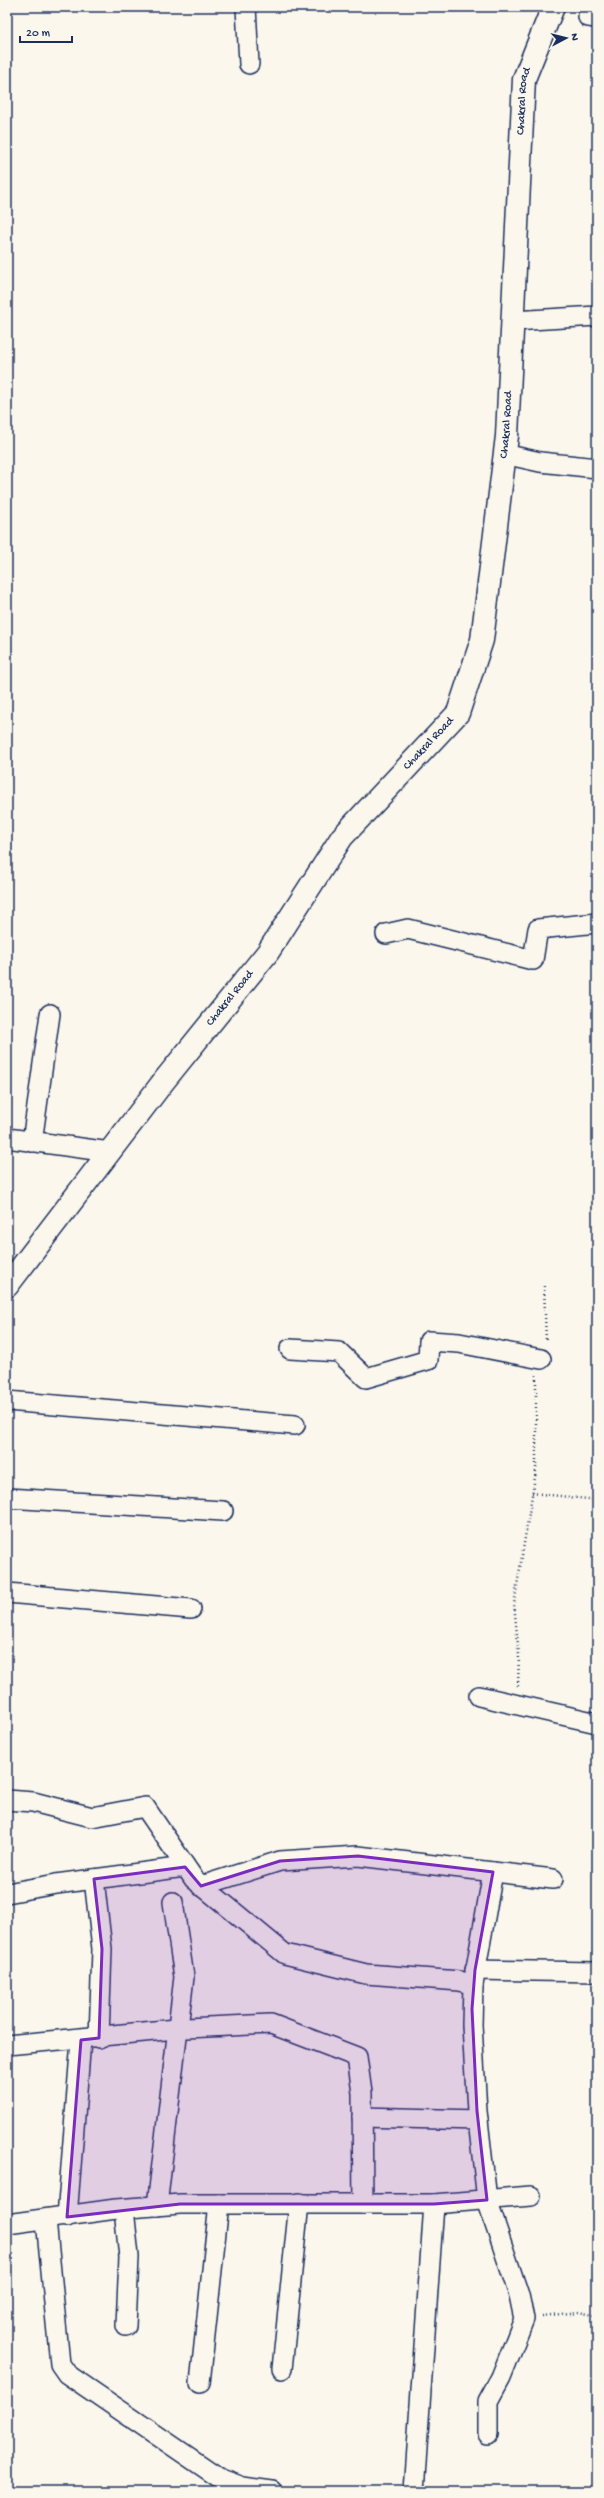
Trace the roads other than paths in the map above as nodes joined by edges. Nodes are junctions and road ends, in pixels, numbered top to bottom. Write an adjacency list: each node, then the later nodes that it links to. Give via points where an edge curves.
1 (246, 7): 5 (street)
2 (553, 7): 7 (street, Chakral Road, via 524,79)
3 (589, 7): 4 (street, via 588,17 594,18)
4 (597, 12)
5 (248, 64)
6 (597, 316): 7 (street)
7 (513, 321): 8 (street, Chakral Road)
8 (504, 454): 9 (street, via 540,462); 15 (street, Chakral Road, via 482,640 458,713 342,837 268,952)
9 (597, 468)
10 (597, 923): 11 (street, via 538,929 533,960 408,929)
11 (386, 934)
12 (50, 1014): 14 (street)
13 (7, 1138): 14 (street)
14 (32, 1142): 15 (street)
15 (110, 1152): 16 (street, Chakral Road)
16 (7, 1286)
17 (290, 1349): 18 (street, via 339,1352 366,1378 428,1360 429,1341 459,1343)
18 (541, 1359)
19 (7, 1401): 20 (street)
20 (295, 1425)
21 (7, 1498): 22 (street)
22 (223, 1511)
23 (7, 1592): 24 (street)
24 (191, 1609)
25 (479, 1696): 26 (street)
26 (597, 1723)
27 (7, 1800): 28 (street, via 33,1802 92,1817 145,1807)
28 (185, 1867): 31 (street); 32 (street)
29 (493, 1872): 30 (street); 32 (street, via 358,1856 280,1861); 36 (street)
30 (553, 1878)
31 (94, 1879): 33 (street); 38 (street, via 102,1949)
32 (201, 1886): 36 (street, via 284,1954 366,1974 460,1981)
33 (7, 1893)
34 (173, 1902): 37 (street, via 184,1977)
35 (597, 1972): 36 (street)
36 (474, 1977): 42 (street, via 472,2025)
37 (179, 2029): 38 (street); 41 (street, via 271,2024 357,2056); 49 (street)
38 (99, 2038): 39 (street)
39 (81, 2040): 40 (street); 51 (street)
40 (7, 2045)
41 (362, 2117): 42 (street); 47 (street)
42 (478, 2120): 44 (street)
43 (531, 2196): 44 (street)
44 (487, 2200): 48 (street); 57 (street, via 519,2295 524,2318 501,2377 488,2401)
45 (299, 2203): 46 (street); 47 (street); 55 (street)
46 (219, 2204): 49 (street); 56 (street)
47 (363, 2204): 48 (street)
48 (434, 2204): 59 (street)
49 (157, 2206): 50 (street)
50 (124, 2209): 51 (street); 54 (street, via 129,2257)
51 (67, 2217): 52 (street)
52 (46, 2220): 53 (street); 58 (street, via 60,2364 67,2374 221,2479 243,2487)
53 (7, 2224)
54 (126, 2326)
55 (282, 2369)
56 (200, 2383)
57 (488, 2434)
58 (272, 2491)
59 (414, 2491)

